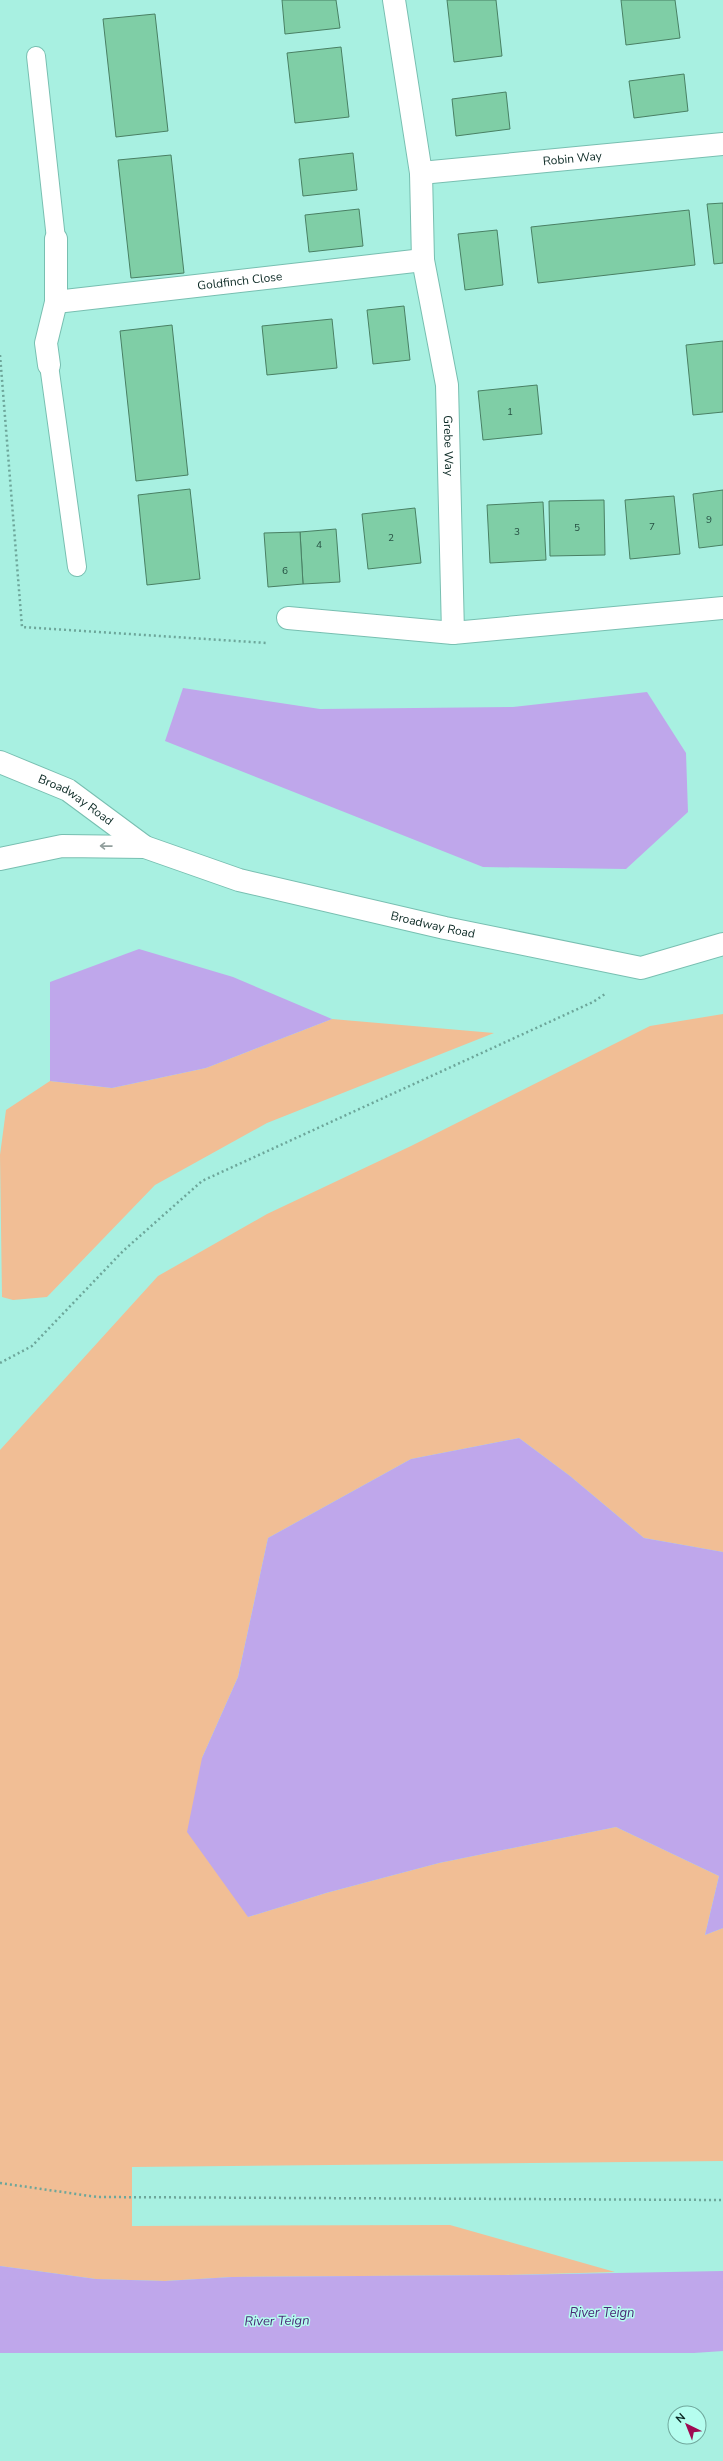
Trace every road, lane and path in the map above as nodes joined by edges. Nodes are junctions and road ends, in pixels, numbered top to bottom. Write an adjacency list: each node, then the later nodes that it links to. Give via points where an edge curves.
1 (394, 0): 4 (street)
2 (36, 56): 5 (lane)
3 (723, 144): 4 (street, Robin Way)
4 (421, 173): 6 (street)
5 (56, 239): 7 (street)
6 (423, 260): 7 (street, Goldfinch Close); 14 (street, Grebe Way, via 447,385)
7 (56, 302): 9 (street, via 46,343)
8 (0, 356): 13 (path)
9 (49, 365): 10 (lane)
10 (77, 567)
11 (723, 608): 14 (street)
12 (288, 618): 14 (street)
13 (22, 628)
14 (453, 633)
15 (0, 762): 16 (street, Broadway Road, via 68,790)
16 (145, 847): 17 (street, Broadway Road, one-way to 17, via 62,846); 19 (street, Broadway Road, via 239,880 453,930)
17 (0, 859)
18 (723, 944): 19 (street, Broadway Road)
19 (641, 968): 20 (path, via 593,1002 202,1181 123,1251 32,1346)
20 (0, 1363)
21 (0, 2183): 22 (path, via 97,2197)
22 (723, 2200)

